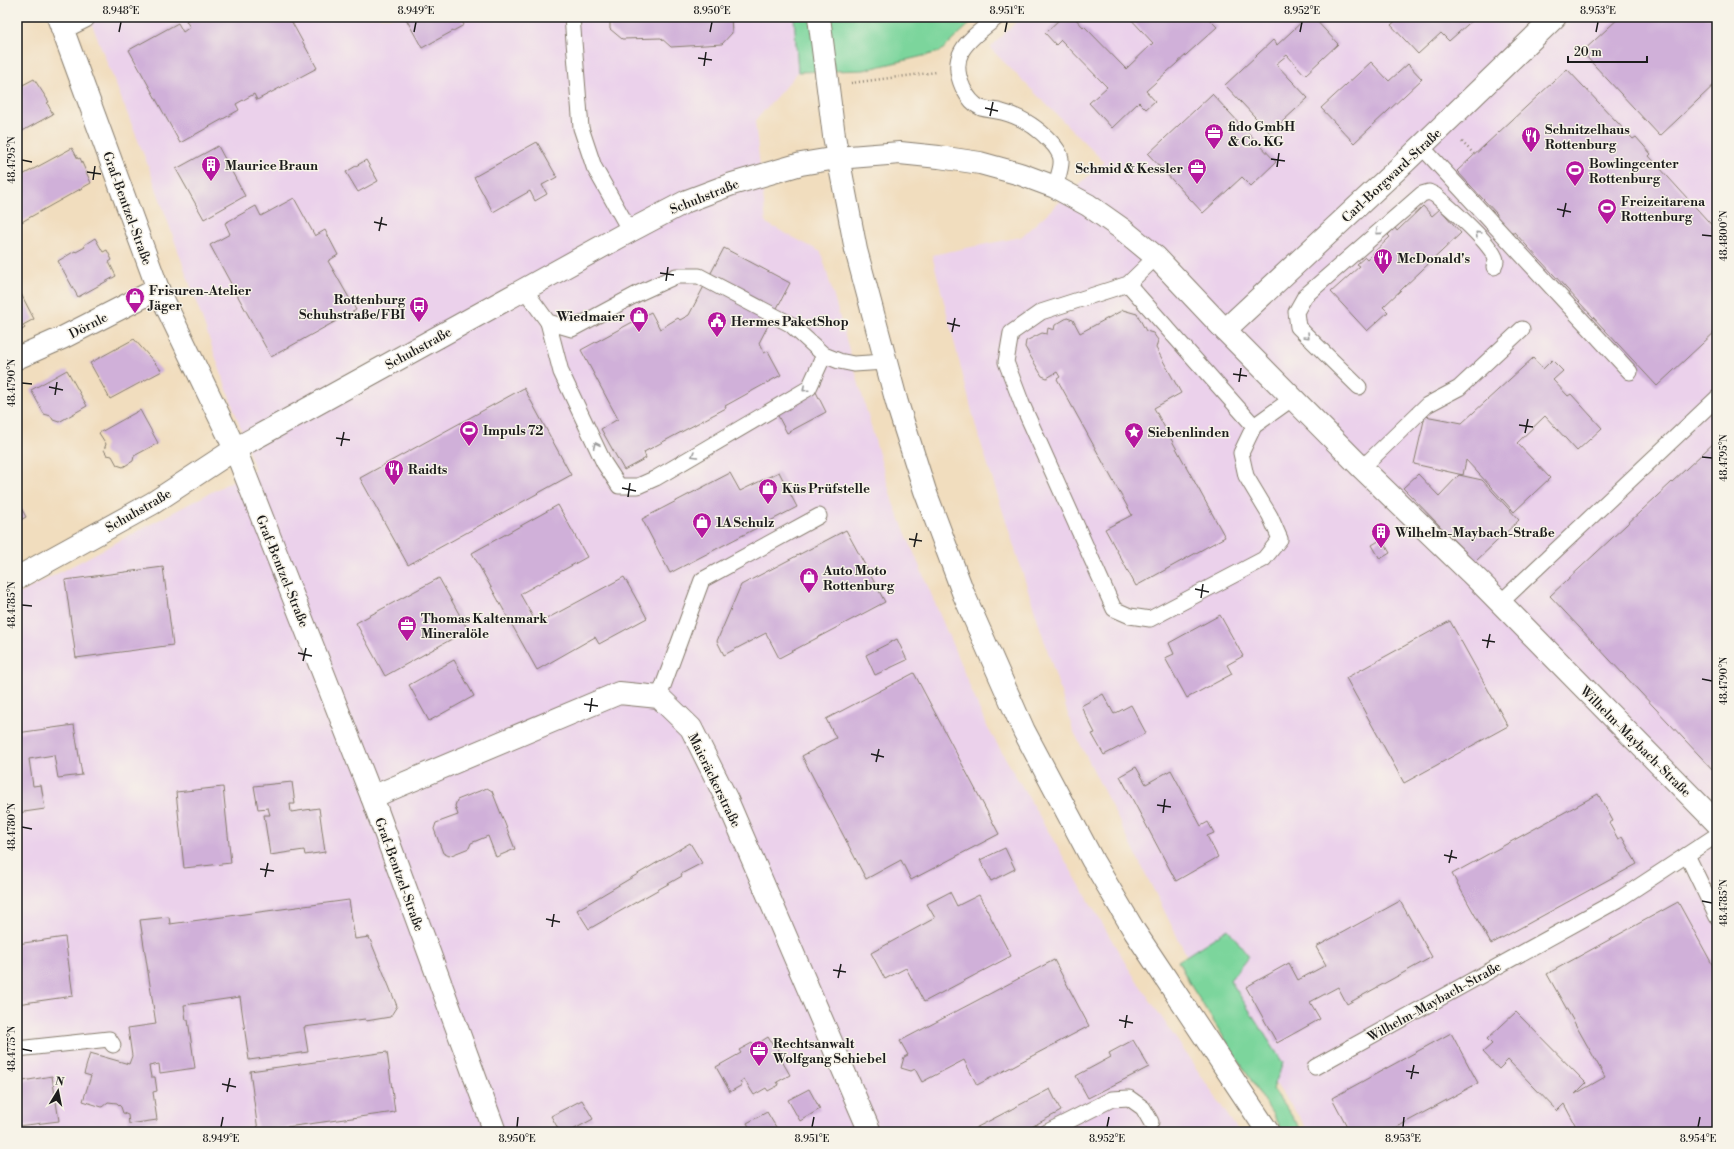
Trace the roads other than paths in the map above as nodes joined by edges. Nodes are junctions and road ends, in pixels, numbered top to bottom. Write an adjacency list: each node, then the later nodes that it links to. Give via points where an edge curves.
1 (84, 17): 6 (street)
2 (572, 17): 10 (lane, via 581,128 594,167)
3 (819, 17): 8 (street)
4 (997, 17): 9 (lane, via 963,46 958,62 959,78 968,98 980,107 1003,112 1040,129 1060,157)
5 (1546, 20): 7 (street, Carl-Borgward-Straße)
6 (60, 23): 14 (street, Graf-Bentzel-Straße)
7 (1421, 146): 18 (street, Carl-Borgward-Straße); 22 (lane, via 1470,192)
8 (837, 158): 9 (street, Wilhelm-Maybach-Straße, via 900,153 939,157 980,163); 10 (street, Schuhstraße, via 801,164 732,184 687,201); 21 (street, via 856,250)
9 (1055, 187): 11 (street, Wilhelm-Maybach-Straße, via 1088,205)
10 (630, 231): 15 (street, Schuhstraße)
11 (1156, 257): 13 (lane); 18 (street, Wilhelm-Maybach-Straße)
12 (1494, 267): 23 (lane, one-way to 23, via 1494,253 1486,243 1429,192 1422,194 1305,296 1296,312 1298,327)
13 (1128, 284): 26 (lane); 26 (lane, via 1041,312 1011,334 1006,362 1022,404 1114,609 1130,616 1150,619 1264,559 1280,539 1270,516 1246,476 1241,453)
14 (158, 289): 20 (street, Dörnle); 27 (street, Graf-Bentzel-Straße)
15 (524, 289): 16 (lane); 27 (street, Schuhstraße)
16 (548, 322): 19 (lane, via 572,329 676,276 699,276 790,324); 19 (lane, one-way to 16, via 808,388 656,478 638,486 619,486 604,463 561,372)
17 (1522, 329): 28 (lane, via 1460,388 1427,405)
18 (1225, 330): 24 (street, Wilhelm-Maybach-Straße)
19 (824, 355): 21 (lane, via 854,364)
20 (17, 358)
21 (886, 362): 45 (street, via 910,445 943,543 984,644 1024,731 1093,862 1135,932)
22 (1630, 372)
23 (1359, 387)
24 (1293, 398): 26 (lane); 28 (street, Wilhelm-Maybach-Straße)
25 (1717, 398): 31 (lane)
26 (1254, 426)
27 (235, 449): 30 (street, Schuhstraße, via 153,502); 33 (street, Graf-Bentzel-Straße)
28 (1362, 468): 31 (street, Wilhelm-Maybach-Straße)
29 (819, 516): 32 (lane, via 702,580)
30 (17, 578)
31 (1500, 603): 34 (street, Wilhelm-Maybach-Straße)
32 (659, 697): 33 (street, via 619,693); 43 (street, Maieräckerstraße, via 691,728 727,800)
33 (372, 797): 42 (street, Graf-Bentzel-Straße)
34 (1717, 823)
35 (1717, 835): 36 (lane, Wilhelm-Maybach-Straße)
36 (1687, 855): 37 (lane); 40 (lane, Wilhelm-Maybach-Straße, via 1618,900)
37 (1717, 917)
38 (113, 1045): 39 (lane, via 109,1039)
39 (17, 1049)
40 (1315, 1067)
41 (1150, 1122): 44 (lane, via 1143,1108 1129,1098 1112,1098)
42 (495, 1132)
43 (870, 1132)
44 (1047, 1132)
45 (1268, 1132)

